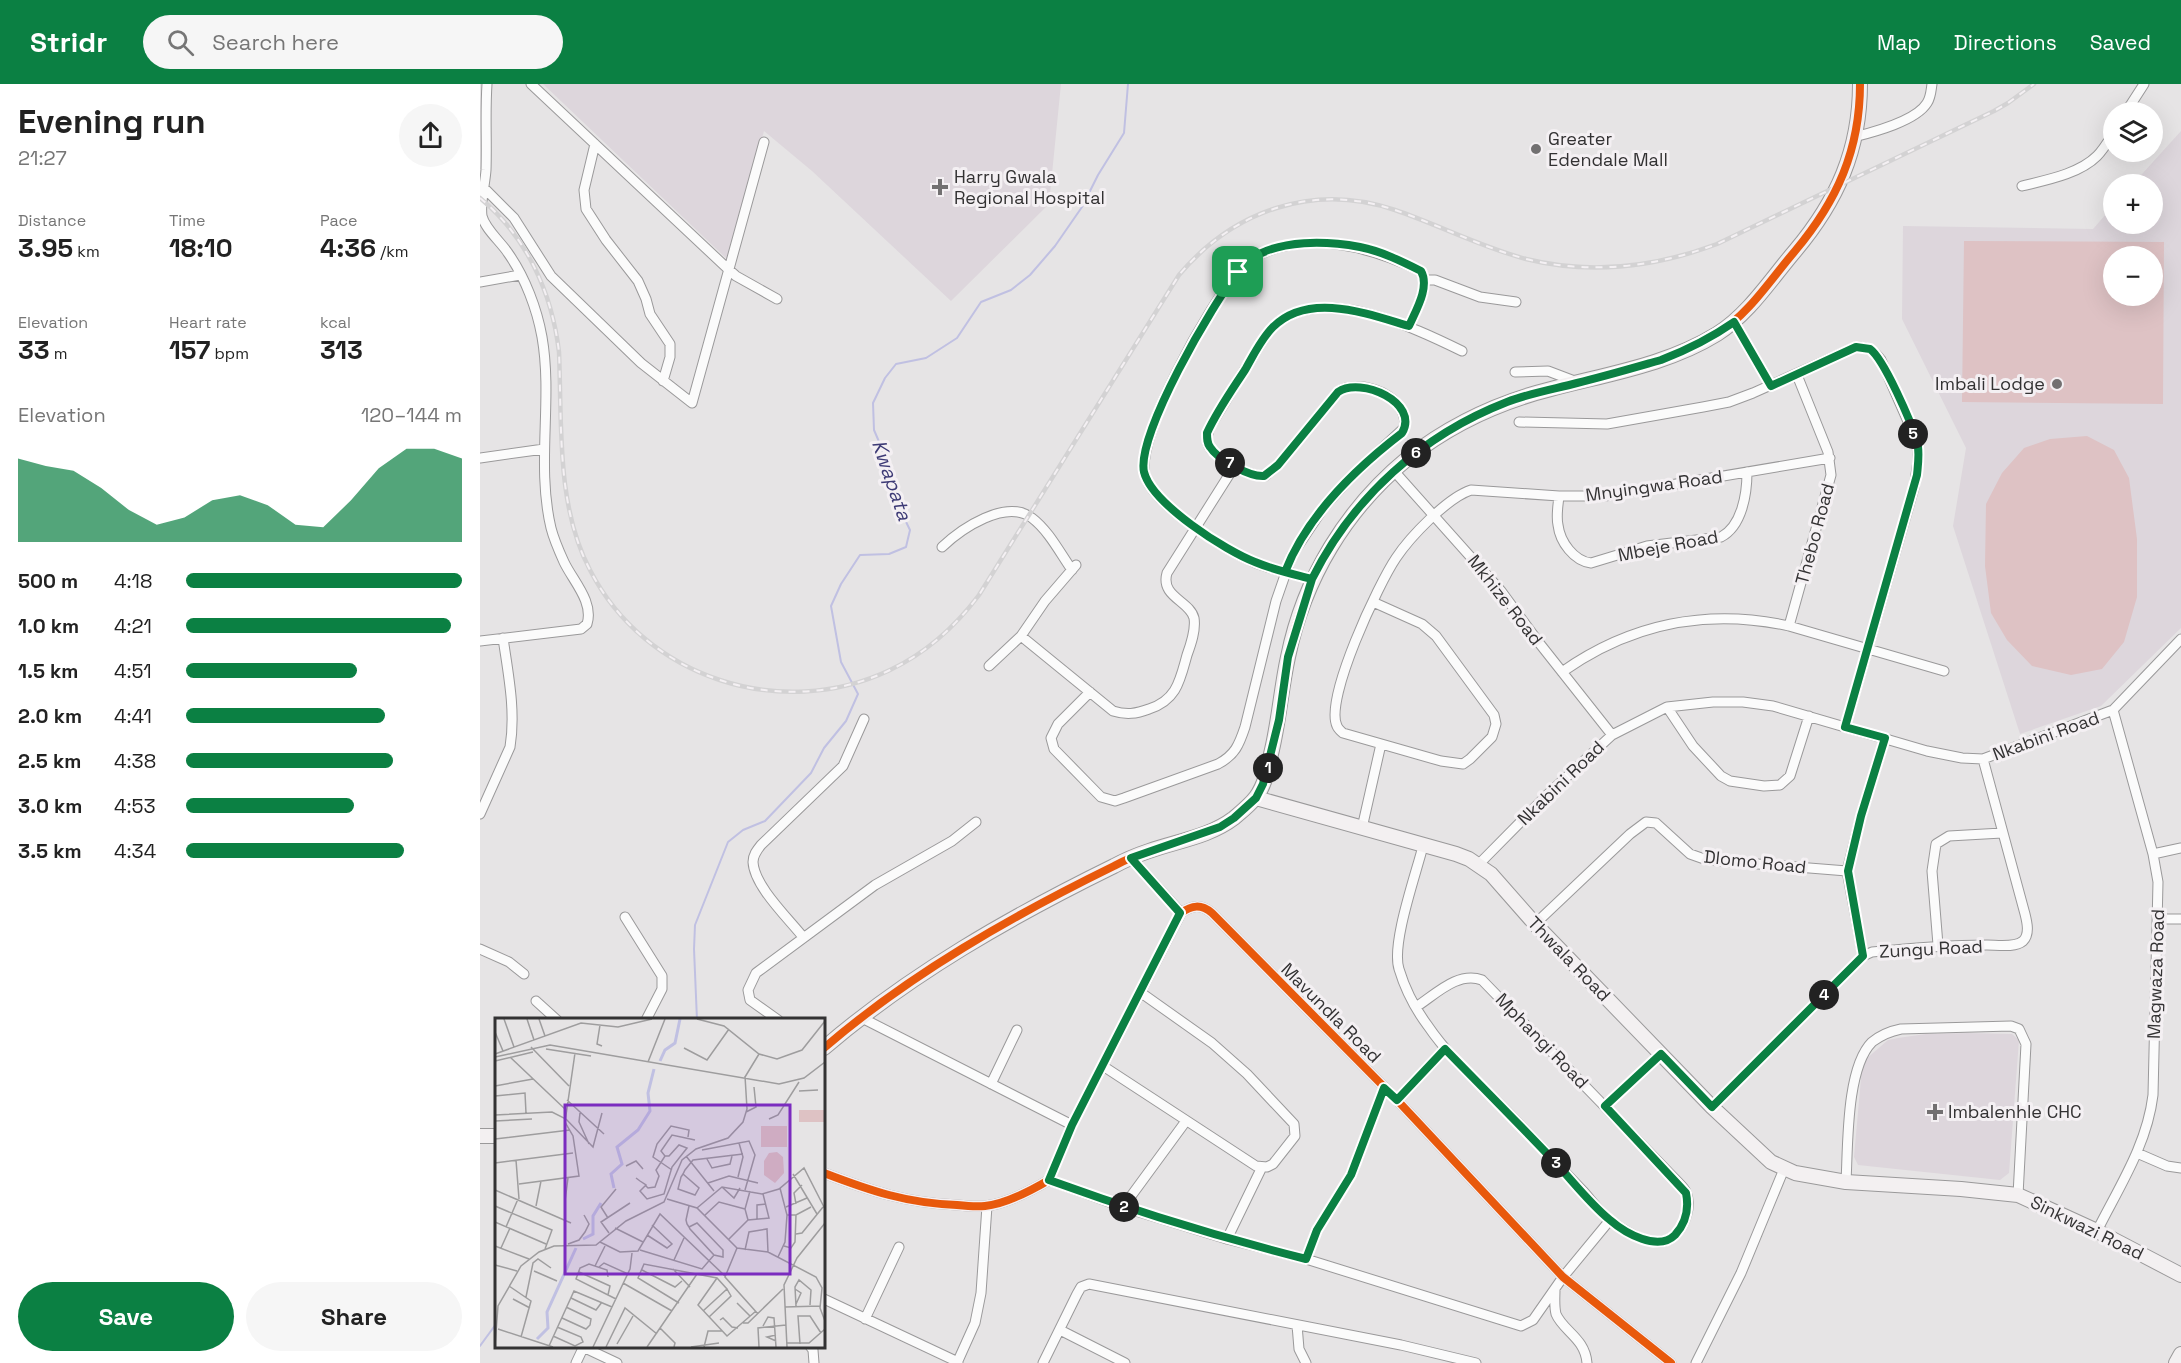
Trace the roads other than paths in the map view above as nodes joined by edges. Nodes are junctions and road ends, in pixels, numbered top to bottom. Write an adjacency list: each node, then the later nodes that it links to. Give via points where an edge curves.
1 (487, 84): 8 (street)
2 (531, 84): 11 (street)
3 (1851, 84): 9 (street)
4 (1860, 84): 9 (street)
5 (1932, 84): 9 (street, via 1928,102 1916,113 1874,132)
6 (2144, 84): 7 (street)
7 (2132, 102)
8 (482, 121): 13 (street, via 486,157)
9 (1855, 131): 21 (street, via 1842,180 1825,210)
10 (764, 142): 15 (street)
11 (595, 144): 15 (street); 26 (street, via 584,190 586,209 638,281 650,314 670,344)
12 (2103, 148): 14 (street, via 2086,164)
13 (482, 186): 16 (street, via 484,220); 26 (street, via 514,219 551,276)
14 (2022, 186)
15 (728, 269): 19 (street); 26 (street, via 692,403)
16 (520, 275): 18 (street); 30 (street, via 542,338 546,383)
17 (1425, 280): 20 (street, via 1480,297); 22 (street); 38 (street, via 1421,271 1385,255 1361,247 1329,244 1267,251 1238,272 1175,376 1144,453 1143,469 1153,490)
18 (480, 282)
19 (777, 299)
20 (1516, 302)
21 (1734, 322): 27 (street, via 1682,352); 28 (street)
22 (1409, 326): 23 (street); 33 (street, via 1350,310 1322,308 1293,314 1274,326 1207,433 1211,450)
23 (1462, 351)
24 (1515, 372): 27 (street, via 1548,371)
25 (1797, 375): 28 (street); 32 (street, Thebo Road); 48 (street, via 1856,347 1870,349 1881,360 1917,442 1914,488)
26 (663, 381)
27 (1579, 383): 34 (street, via 1509,401 1471,418 1442,434)
28 (1771, 386): 29 (street, via 1729,402 1607,424)
29 (1520, 422)
30 (544, 449): 31 (street); 45 (street, via 551,528 564,563 585,600 589,619 581,628)
31 (480, 458)
32 (1830, 458): 35 (street, Mnyingwa Road); 43 (street, Thebo Road, via 1829,487)
33 (1234, 467): 38 (street); 40 (street, via 1259,477 1269,473 1343,388 1368,388 1387,396 1403,411 1406,422 1402,433 1350,478 1324,507)
34 (1394, 471): 37 (street, Mkhize Road); 41 (street, via 1365,498 1339,531)
35 (1747, 472): 36 (street, Mnyingwa Road, via 1605,496); 36 (street, Mbeje Road, via 1746,494 1728,534 1647,546 1591,563 1576,557 1560,535)
36 (1559, 496): 37 (street, Mnyingwa Road, via 1471,490 1460,493)
37 (1435, 516): 42 (street, Mnyingwa Road, via 1397,557); 51 (street, Mkhize Road, via 1502,591)
38 (1196, 527): 40 (street, via 1245,558); 52 (street, via 1165,577 1169,590 1194,620 1191,643 1175,691 1164,703 1130,714 1113,711)
39 (942, 548): 44 (street, via 953,537 997,513 1018,511 1035,519 1074,567)
40 (1285, 572): 41 (street); 52 (street, via 1245,727 1239,746 1229,758 1115,801 1101,797 1054,749 1051,738 1058,724)
41 (1312, 579): 62 (street, via 1288,657 1279,720)
42 (1373, 602): 60 (street, Mnyingwa Road, via 1359,630 1336,703 1336,725 1343,733); 60 (street, via 1422,624 1436,636 1488,706 1496,724 1492,737 1463,764)
43 (1789, 626): 48 (street); 51 (street, via 1722,619 1654,628 1605,646)
44 (1021, 636): 49 (street); 52 (street)
45 (503, 638): 47 (street); 63 (street, via 512,736)
46 (2181, 639): 54 (street, Nkabini Road)
47 (480, 641)
48 (1867, 649): 50 (street); 57 (street)
49 (989, 666)
50 (1944, 671)
51 (1562, 672): 58 (street, Mkhize Road)
52 (1090, 692)
53 (1667, 708): 55 (street, Nkabini Road, via 1743,702); 55 (street, via 1720,776 1764,786 1780,785 1790,776); 58 (street, Nkabini Road)
54 (2113, 710): 61 (street, Nkabini Road); 69 (street, Magwaza Road)
55 (1809, 716): 57 (street, Nkabini Road)
56 (864, 719): 78 (street, via 843,766 754,855 755,873 762,886)
57 (1845, 727): 59 (street, Nkabini Road)
58 (1612, 735): 71 (street, Nkabini Road)
59 (1885, 738): 61 (street, Nkabini Road, via 1962,758); 72 (street)
60 (1381, 744): 65 (street)
61 (1983, 759): 66 (street, Zungu Road)
62 (1256, 798): 65 (street, Thwala Road); 70 (street, via 1220,827)
63 (480, 814)
64 (976, 822): 78 (street, via 952,841 875,885)
65 (1362, 828): 67 (street, Thwala Road)
66 (2002, 833): 79 (street, via 1949,836 1936,843 1932,871); 79 (street, Zungu Road, via 2025,914 2027,935 2018,944)
67 (1423, 846): 71 (street, Thwala Road, via 1456,854); 85 (street, via 1397,957)
68 (2181, 848): 69 (street)
69 (2154, 854): 75 (street, Magwaza Road)
70 (1131, 858): 73 (street); 86 (street, via 943,960)
71 (1478, 865): 77 (street, Thwala Road, via 1491,874)
72 (1848, 871): 77 (street, Dlomo Road, via 1707,860 1690,854 1656,823 1646,822); 81 (street)
73 (1180, 913): 83 (street); 96 (street, Mavundla Road, via 1194,906 1206,908)
74 (625, 917): 88 (street, via 662,976 662,989)
75 (2159, 919): 76 (street); 102 (street, Magwaza Road, via 2150,1118)
76 (2181, 919)
77 (1535, 924): 93 (street, Thwala Road)
78 (803, 937): 89 (street, via 756,973 748,990 750,1000)
79 (1938, 945): 81 (street, Zungu Road)
80 (480, 949): 82 (street, via 509,962)
81 (1863, 956): 99 (street, Zungu Road)
82 (524, 974)
83 (1140, 992): 94 (street); 103 (street, via 1212,1043 1294,1124 1290,1143 1273,1164)
84 (536, 1001): 87 (street)
85 (1416, 1007): 92 (street); 98 (street, Mphangi Road, via 1457,979 1472,976 1482,980)
86 (860, 1017): 91 (street); 95 (street)
87 (555, 1018)
88 (647, 1018)
89 (775, 1018)
90 (1017, 1030): 95 (street)
91 (825, 1047)
92 (1445, 1049): 97 (street); 112 (street)
93 (1661, 1054): 98 (street); 99 (street, Thwala Road)
94 (1102, 1066): 100 (street); 101 (street)
95 (991, 1084): 101 (street)
96 (1384, 1088): 97 (street, Mavundla Road); 116 (street, via 1351,1175 1317,1230)
97 (1397, 1100): 118 (street, Mavundla Road)
98 (1605, 1106): 112 (street, Mphangi Road, via 1686,1193 1688,1202 1678,1232 1664,1242 1645,1240)
99 (1712, 1107): 105 (street, Thwala Road, via 1757,1150)
100 (1186, 1121): 103 (street); 111 (street)
101 (1072, 1125): 107 (street)
102 (2137, 1153): 104 (street); 113 (street, Magwaza Road)
103 (1262, 1167): 114 (street)
104 (2181, 1168)
105 (1784, 1169): 108 (street, Thwala Road); 138 (street, via 1741,1273)
106 (825, 1173): 110 (street, via 897,1199)
107 (1049, 1180): 110 (street); 111 (street)
108 (1846, 1182): 109 (street, Sinkwazi Road); 109 (street, via 1854,1084 1871,1044 1901,1029 2011,1026 2019,1029 2026,1044)
109 (2018, 1195): 113 (street, Sinkwazi Road)
110 (987, 1206): 128 (street, via 981,1293 975,1323)
111 (1123, 1207): 114 (street)
112 (1610, 1220): 118 (street)
113 (2097, 1231): 117 (street, Sinkwazi Road)
114 (1227, 1239): 116 (street)
115 (899, 1247): 121 (street)
116 (1306, 1259): 119 (street, via 1521,1326 1533,1320)
117 (2181, 1275)
118 (1563, 1277): 119 (street); 137 (street, Mavundla Road)
119 (1555, 1289): 136 (street, via 1556,1313 1581,1344)
120 (825, 1299): 121 (street)
121 (865, 1319): 128 (street)
122 (1297, 1325): 123 (street, via 1089,1284 1081,1287); 134 (street, via 1299,1349); 135 (street)
123 (1060, 1330): 132 (street); 133 (street)
124 (584, 1348): 129 (street)
125 (586, 1348): 130 (street)
126 (811, 1348): 131 (street)
127 (2181, 1354): 139 (street)
128 (958, 1362)
129 (576, 1363)
130 (617, 1363)
131 (814, 1363)
132 (1043, 1363)
133 (1125, 1363)
134 (1306, 1363)
135 (1476, 1363)
136 (1587, 1363)
137 (1671, 1363)
138 (1696, 1363)
139 (2176, 1363)

